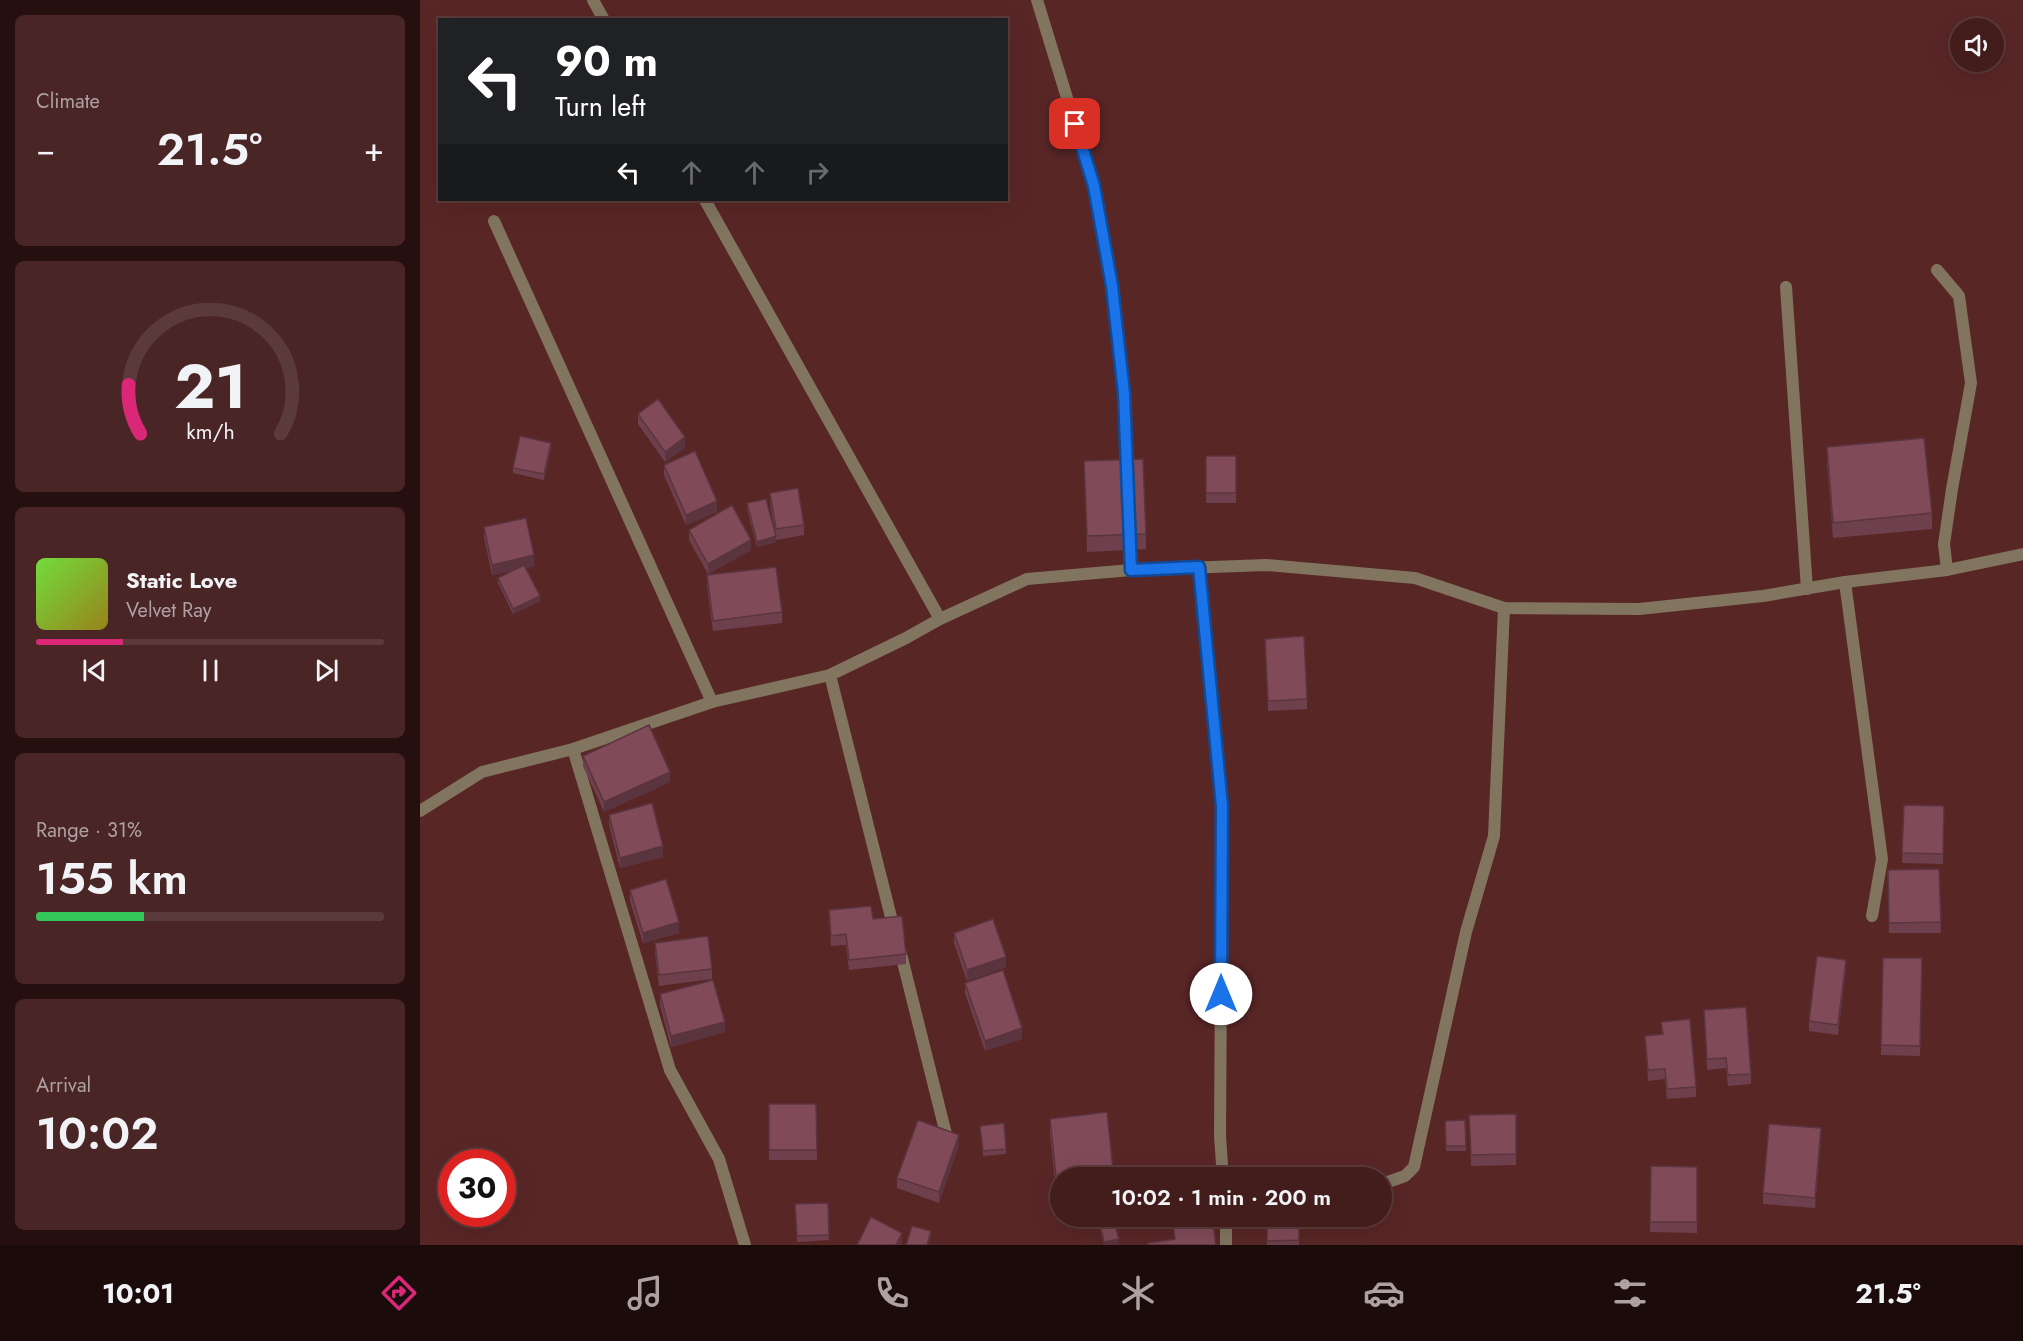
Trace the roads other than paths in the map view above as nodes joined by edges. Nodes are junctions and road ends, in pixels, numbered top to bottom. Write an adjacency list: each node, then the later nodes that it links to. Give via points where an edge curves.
1 (593, 0): 3 (street)
2 (1037, 0): 8 (street, via 1094,186 1122,372)
3 (603, 18)
4 (706, 201): 17 (street)
5 (494, 221): 19 (street)
6 (1937, 270): 13 (street, via 1959,296 1971,383 1944,544)
7 (1786, 287): 15 (street)
8 (1128, 488)
9 (1129, 523): 12 (street)
10 (2023, 554): 13 (street)
11 (1199, 567): 12 (street); 16 (street, via 1266,565 1415,578); 24 (street, via 1222,806)
12 (1131, 570): 17 (street, via 1027,579)
13 (1947, 570): 14 (street)
14 (1845, 582): 15 (street); 22 (street, via 1882,859)
15 (1807, 589): 16 (street, via 1639,609)
16 (1504, 608): 25 (street, via 1494,836 1466,932 1414,1167)
17 (940, 618): 18 (street)
18 (830, 675): 19 (street); 23 (street)
19 (712, 702): 20 (street)
20 (573, 750): 21 (street, via 482,772); 27 (street, via 670,1070 719,1159)
21 (420, 811)
22 (1872, 916)
23 (951, 1155)
24 (1222, 1167)
25 (1392, 1181)
26 (1226, 1227): 28 (street)
27 (745, 1245)
28 (1226, 1245)

